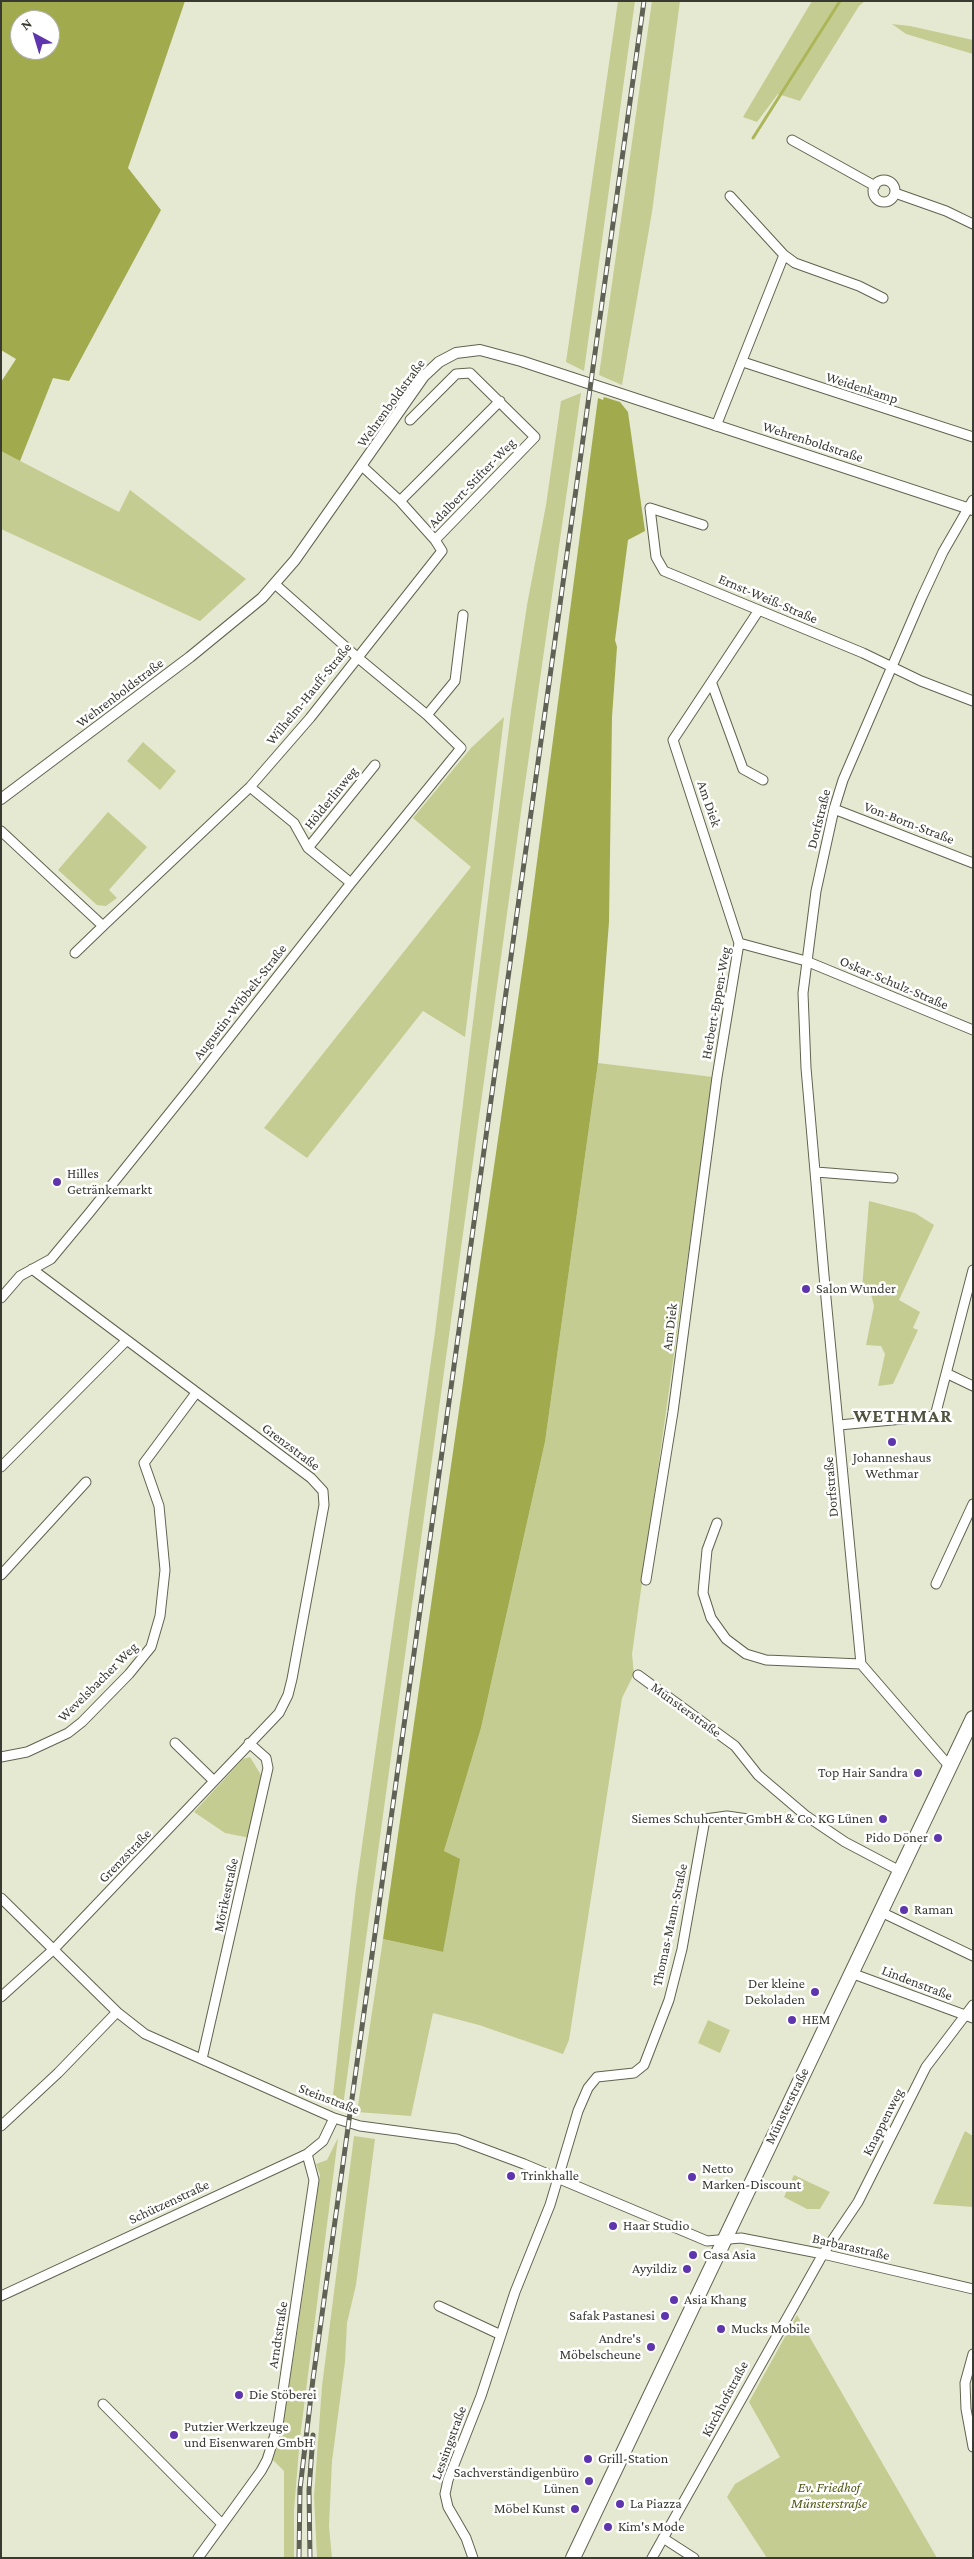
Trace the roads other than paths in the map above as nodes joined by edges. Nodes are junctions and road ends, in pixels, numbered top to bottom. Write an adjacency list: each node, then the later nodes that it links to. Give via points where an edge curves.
1 (792, 140): 2 (street)
2 (874, 186): 3 (street, via 880,181 888,181 894,186); 3 (street, via 874,195 880,201 890,200)
3 (895, 193): 5 (street)
4 (730, 196): 6 (street)
5 (973, 224)
6 (784, 255): 7 (street, via 795,263); 8 (street)
7 (883, 298)
8 (743, 362): 11 (street); 12 (street, Weidenkamp)
9 (500, 401): 10 (street, Adalbert-Stifter-Weg, via 470,373 456,374); 14 (street); 17 (street, Adalbert-Stifter-Weg, via 535,437)
10 (410, 420)
11 (716, 426): 13 (street, Wehrenboldstraße, via 499,355 480,350 466,351 431,368); 15 (street, Wehrenboldstraße)
12 (973, 437)
13 (362, 466): 14 (street); 18 (street, Wehrenboldstraße)
14 (400, 501): 17 (street)
15 (971, 506): 22 (street, Dorfstraße, via 926,588)
16 (703, 525): 19 (street, Ernst-Weiß-Straße, via 650,508 656,556 664,571)
17 (435, 540): 21 (street, Wilhelm-Hauff-Straße, via 442,551)
18 (276, 585): 21 (street, Augustin-Wibbelt-Straße); 29 (street, Wehrenboldstraße, via 221,634)
19 (759, 610): 22 (street, Ernst-Weiß-Straße); 23 (street, Am Diek)
20 (463, 615): 25 (street, via 455,681)
21 (357, 658): 25 (street, Augustin-Wibbelt-Straße); 28 (street, Wilhelm-Hauff-Straße)
22 (893, 668): 24 (street, Ernst-Weiß-Straße); 30 (street, Dorfstraße, via 843,780)
23 (712, 684): 27 (street, via 742,769); 36 (street, Am Diek, via 673,740)
24 (973, 701)
25 (427, 716): 34 (street, Augustin-Wibbelt-Straße, via 461,748)
26 (375, 765): 32 (street, Hölderlinweg)
27 (763, 780)
28 (250, 788): 32 (street, Hölderlinweg, via 294,823); 35 (street, Wilhelm-Hauff-Straße)
29 (1, 799)
30 (834, 809): 33 (street, Von-Born-Straße); 38 (street, Dorfstraße, via 816,891)
31 (1, 831): 35 (street)
32 (308, 848): 34 (street, Hölderlinweg)
33 (973, 863)
34 (350, 883): 43 (street, Augustin-Wibbelt-Straße, via 113,1184 51,1259)
35 (103, 926): 37 (street, Wilhelm-Hauff-Straße)
36 (740, 943): 38 (street, Herbert-Eppen-Weg); 40 (street, Herbert-Eppen-Weg)
37 (75, 953)
38 (806, 961): 39 (street, Oskar-Schulz-Straße); 41 (street, Dorfstraße, via 804,1035)
39 (973, 1030)
40 (717, 1077): 56 (street, Am Diek, via 673,1412)
41 (816, 1172): 42 (street); 50 (street, Dorfstraße)
42 (893, 1178)
43 (32, 1268): 45 (street, Augustin-Wibbelt-Straße, via 20,1276); 46 (street, Grenzstraße)
44 (973, 1270): 47 (street)
45 (1, 1298)
46 (126, 1341): 49 (street, Grenzstraße); 51 (street)
47 (948, 1374): 48 (street); 50 (street, via 935,1416)
48 (973, 1386)
49 (196, 1393): 62 (street, Grenzstraße, via 323,1490 324,1505 288,1695 278,1713); 63 (street, Wevelsbacher Weg, via 144,1462 159,1506 165,1570 160,1616 152,1647 140,1663 68,1733 27,1752)
50 (839, 1425): 58 (street, Dorfstraße)
51 (1, 1466)
52 (86, 1482): 55 (street)
53 (973, 1504): 57 (street)
54 (717, 1523): 58 (street, via 707,1550 703,1593 711,1618 726,1639 746,1654 766,1660)
55 (2, 1573)
56 (646, 1580)
57 (936, 1584)
58 (861, 1664): 64 (street)
59 (638, 1675): 67 (street, Münsterstraße, via 735,1746 758,1775 805,1815 845,1842)
60 (973, 1718): 64 (main road, Münsterstraße)
61 (175, 1743): 65 (street)
62 (249, 1743): 65 (street, Grenzstraße); 78 (street, Mörikestraße, via 266,1758 268,1768)
63 (1, 1757)
64 (950, 1767): 67 (main road, Münsterstraße)
65 (214, 1781): 70 (street, Grenzstraße)
66 (748, 1819): 82 (street, Thomas-Mann-Straße, via 727,1816 705,1820 682,1949 669,2000 644,2065 634,2073 597,2078 588,2088)
67 (900, 1871): 69 (main road, Münsterstraße)
68 (1, 1898): 70 (street, Steinstraße)
69 (881, 1912): 71 (street); 72 (main road, Münsterstraße)
70 (54, 1950): 73 (street, Grenzstraße); 75 (street, Steinstraße)
71 (973, 1956)
72 (851, 1973): 76 (street, Lindenstraße); 83 (main road, Münsterstraße)
73 (1, 1996)
74 (973, 2005): 76 (street, Knappenweg)
75 (117, 2012): 78 (street, Steinstraße, via 145,2034); 80 (street)
76 (964, 2015): 77 (street, Lindenstraße); 84 (street, Knappenweg, via 926,2067 858,2202)
77 (973, 2018)
78 (202, 2060): 79 (street, Steinstraße)
79 (334, 2118): 81 (street, Schützenstraße, via 323,2141); 82 (street, Steinstraße, via 360,2126 457,2139)
80 (1, 2126)
81 (307, 2154): 86 (street, Schützenstraße); 92 (street, Arndtstraße, via 314,2180 278,2425 267,2460)
82 (558, 2179): 83 (street, Steinstraße, via 707,2241); 88 (street, Lessingstraße)
83 (723, 2240): 84 (street, Barbarastraße, via 741,2238); 96 (main road, Münsterstraße)
84 (823, 2254): 85 (street, Barbarastraße); 93 (street, Kirchhofstraße)
85 (973, 2289)
86 (1, 2296)
87 (439, 2306): 88 (street)
88 (501, 2335): 95 (street, Lessingstraße, via 445,2494)
89 (973, 2354): 91 (street, via 965,2383)
90 (102, 2404): 92 (street)
91 (973, 2446)
92 (222, 2524): 94 (street, Arndtstraße)
93 (663, 2538): 97 (street, Kirchhofstraße); 98 (street)
94 (198, 2558)
95 (473, 2558)
96 (573, 2558)
97 (652, 2558)
98 (694, 2558)

